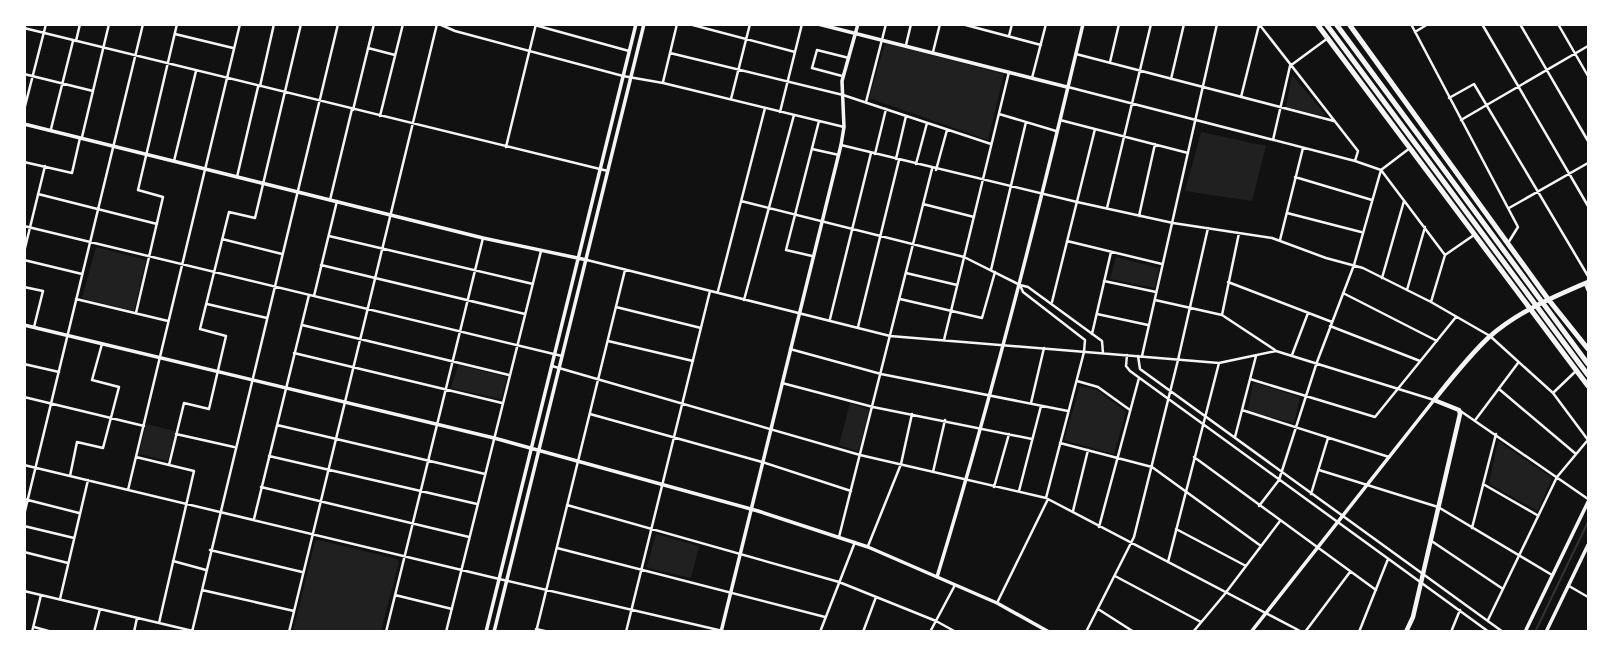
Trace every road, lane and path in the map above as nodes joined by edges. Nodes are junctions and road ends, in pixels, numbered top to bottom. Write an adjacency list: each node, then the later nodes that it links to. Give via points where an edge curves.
1 (46, 24): 47 (street)
2 (80, 24): 53 (street)
3 (109, 24): 58 (street)
4 (143, 24): 69 (street)
5 (177, 24): 48 (street)
6 (274, 24): 91 (street)
7 (301, 24): 96 (street)
8 (338, 24): 101 (street)
9 (374, 24): 59 (street)
10 (402, 24): 68 (street)
11 (438, 24): 63 (street); 123 (street)
12 (636, 24): 61 (street)
13 (644, 24): 82 (street)
14 (677, 24): 64 (street)
15 (689, 24): 52 (street)
16 (750, 24): 52 (street)
17 (802, 24): 62 (street)
18 (818, 24): 43 (street)
19 (858, 24): 49 (street)
20 (886, 24): 54 (street)
21 (911, 24): 57 (street)
22 (940, 24): 65 (street)
23 (962, 24): 44 (street)
24 (1012, 24): 50 (street)
25 (1046, 24): 55 (street)
26 (1083, 24): 66 (street)
27 (1119, 24): 71 (street)
28 (1151, 24): 77 (street)
29 (1184, 24): 87 (street)
30 (1217, 24): 94 (street)
31 (1317, 24): 51 (highway)
32 (1326, 24): 320 (highway)
33 (1336, 24): 311 (highway)
34 (1349, 24): 204 (highway)
35 (1411, 24): 46 (street)
36 (1428, 24): 46 (street)
37 (1482, 24): 93 (street)
38 (1520, 24): 75 (street)
39 (1558, 24): 67 (street)
40 (240, 25): 60 (street)
41 (534, 25): 61 (street); 63 (street)
42 (1259, 25): 73 (street); 98 (street)
43 (831, 26): 49 (street)
44 (977, 26): 50 (street)
45 (24, 28): 47 (street)
46 (1415, 32): 99 (street)
47 (44, 33): 53 (street); 80 (street)
48 (175, 34): 60 (street); 72 (street)
49 (856, 34): 54 (street); 70 (street)
50 (1009, 37): 55 (street)
51 (1328, 38): 73 (street); 139 (highway)
52 (746, 40): 62 (street); 74 (street)
53 (74, 41): 58 (street); 89 (street)
54 (882, 41): 57 (street); 102 (street)
55 (1041, 45): 85 (street)
56 (1588, 46): 67 (street)
57 (906, 47): 65 (street)
58 (103, 48): 69 (street); 95 (street)
59 (368, 48): 68 (street); 109 (street)
60 (234, 49): 86 (street)
61 (630, 51): 81 (street)
62 (795, 51): 88 (street)
63 (530, 52): 81 (street); 137 (street)
64 (670, 53): 74 (street); 90 (street)
65 (933, 53): 78 (street)
66 (1076, 54): 71 (street); 92 (street)
67 (1575, 54): 75 (street); 83 (street)
68 (395, 55): 113 (street)
69 (135, 56): 72 (street); 136 (street)
70 (849, 58): 84 (street); 84 (street, via 817,50 812,68)
71 (1110, 63): 77 (street)
72 (168, 65): 76 (street); 143 (street)
73 (1290, 66): 105 (street); 119 (street)
74 (739, 69): 88 (street); 100 (street)
75 (1547, 70): 93 (street); 132 (street)
76 (196, 71): 86 (street); 148 (street)
77 (1140, 71): 87 (street); 103 (street)
78 (1009, 72): 85 (street); 111 (street)
79 (24, 74): 80 (street)
80 (33, 76): 89 (street); 108 (street)
81 (623, 76): 82 (street); 153 (street)
82 (632, 76): 90 (street); 157 (street)
83 (1588, 76)
84 (844, 77): 97 (street)
85 (1032, 78): 92 (street)
86 (227, 79): 91 (street); 152 (street)
87 (1171, 79): 94 (street)
88 (788, 81): 97 (street); 110 (street)
89 (63, 83): 95 (street); 127 (street)
90 (663, 83): 100 (street)
91 (259, 87): 96 (street); 159 (street)
92 (1068, 87): 103 (street); 115 (street)
93 (1518, 87): 104 (street); 158 (street)
94 (1203, 88): 98 (street); 118 (street)
95 (93, 91): 130 (street)
96 (286, 93): 101 (street); 162 (street)
97 (843, 95): 102 (street); 124 (street)
98 (1241, 97): 105 (street)
99 (1450, 98): 104 (street, via 1474,84); 116 (street)
100 (731, 100): 106 (street)
101 (319, 101): 109 (street); 164 (street)
102 (866, 102): 107 (street)
103 (1132, 104): 118 (street); 129 (street)
104 (1487, 105): 116 (street); 165 (street)
105 (1281, 107): 119 (street); 131 (street)
106 (765, 108): 110 (street); 171 (street)
107 (886, 109): 114 (street); 141 (street)
108 (24, 110)
109 (353, 110): 113 (street); 168 (street)
110 (780, 112): 112 (street)
111 (999, 114): 120 (street); 133 (street)
112 (794, 115): 117 (street); 177 (street)
113 (380, 116): 123 (street)
114 (906, 116): 121 (street); 145 (street)
115 (1060, 120): 125 (street); 128 (street)
116 (1461, 120): 180 (street)
117 (819, 121): 124 (street); 140 (street)
118 (1196, 121): 131 (street); 142 (street)
119 (1334, 121): 146 (street, via 1358,150)
120 (1026, 122): 128 (street); 163 (street)
121 (927, 123): 126 (street); 150 (street)
122 (24, 124): 127 (street)
123 (413, 124): 137 (street); 182 (street)
124 (844, 127): 135 (street)
125 (1096, 129): 129 (street); 174 (street)
126 (947, 130): 133 (street); 155 (street)
127 (51, 131): 130 (street)
128 (1058, 131): 167 (street)
129 (1124, 136): 134 (street); 178 (street)
130 (81, 138): 136 (street); 151 (street, via 72,173)
131 (1273, 140): 138 (street)
132 (1588, 141)
133 (991, 144): 161 (street)
134 (1155, 144): 142 (street); 184 (street)
135 (841, 145): 141 (street); 144 (street)
136 (113, 146): 143 (street); 179 (street)
137 (506, 147): 153 (street)
138 (1303, 148): 146 (street); 160 (street)
139 (1410, 148): 156 (street); 197 (highway)
140 (812, 149): 144 (street); 183 (street)
141 (873, 153): 145 (street); 193 (street)
142 (1188, 153): 187 (street)
143 (146, 155): 148 (street); 188 (street, via 138,190 163,197)
144 (839, 155): 186 (street)
145 (897, 160): 150 (street); 196 (street)
146 (1355, 161): 156 (street)
147 (24, 162): 151 (street)
148 (174, 162): 152 (street)
149 (1588, 163): 158 (street)
150 (916, 164): 154 (street)
151 (45, 166): 166 (street)
152 (205, 169): 159 (street); 218 (street)
153 (600, 169): 157 (street); 216 (street)
154 (932, 169): 155 (street); 175 (street)
155 (936, 170): 161 (street)
156 (1381, 170): 169 (street); 172 (street)
157 (608, 171): 217 (street)
158 (1569, 174): 165 (street); 173 (street)
159 (237, 177): 162 (street)
160 (1296, 177): 169 (street); 181 (street)
161 (982, 181): 163 (street); 185 (street)
162 (264, 184): 164 (street); 200 (street, via 254,218 229,212)
163 (1010, 188): 167 (street); 224 (street)
164 (297, 192): 168 (street); 210 (street)
165 (1538, 192): 180 (street); 228 (street)
166 (38, 194): 179 (street); 190 (street)
167 (1041, 194): 174 (street); 236 (street)
168 (330, 200): 170 (street)
169 (1372, 200): 195 (street)
170 (337, 201): 182 (street); 198 (street)
171 (741, 201): 177 (street); 242 (street)
172 (1404, 201): 192 (street); 230 (street)
173 (1587, 201): 176 (street)
174 (1077, 202): 178 (street); 202 (street)
175 (923, 204): 185 (street); 205 (street)
176 (1588, 206)
177 (769, 208): 183 (street); 250 (street)
178 (1107, 208): 184 (street)
179 (98, 209): 188 (street); 203 (street)
180 (1508, 209): 204 (street, via 1518,227)
181 (1287, 213): 195 (street); 201 (street)
182 (391, 215): 199 (street); 206 (street)
183 (795, 215): 186 (street); 213 (street, via 786,250)
184 (1139, 216): 187 (street)
185 (974, 217): 214 (street)
186 (822, 221): 193 (street); 213 (street)
187 (1172, 223): 191 (street); 219 (street)
188 (157, 224): 212 (street)
189 (24, 226): 190 (street)
190 (31, 227): 203 (street); 208 (street)
191 (1208, 228): 194 (street); 256 (street)
192 (1425, 228): 211 (street); 239 (street)
193 (852, 229): 196 (street); 269 (street)
194 (1239, 233): 201 (street); 232 (street)
195 (1363, 233): 221 (street)
196 (880, 235): 205 (street); 276 (street)
197 (1474, 235): 211 (street); 258 (highway)
198 (329, 236): 206 (street); 220 (street)
199 (483, 237): 207 (street); 223 (street)
200 (222, 239): 210 (street); 225 (street)
201 (1280, 240): 221 (street)
202 (1067, 241): 209 (street); 254 (street)
203 (90, 242): 212 (street); 227 (street)
204 (1508, 243): 248 (highway)
205 (914, 244): 214 (street); 226 (street)
206 (384, 249): 223 (street); 229 (street)
207 (541, 251): 216 (street); 234 (street)
208 (24, 252)
209 (1111, 252): 219 (street); 231 (street)
210 (282, 254): 237 (street)
211 (1445, 255): 252 (street)
212 (149, 256): 218 (street); 260 (street)
213 (812, 257): 261 (street)
214 (964, 257): 224 (street); 235 (street)
215 (24, 260): 227 (street)
216 (578, 260): 217 (street); 296 (street)
217 (587, 260): 222 (street); 299 (street)
218 (183, 264): 225 (street); 268 (street)
219 (1162, 264): 243 (street)
220 (321, 265): 229 (street); 245 (street)
221 (1354, 265): 230 (street); 244 (street)
222 (625, 270): 240 (street); 255 (street)
223 (475, 271): 234 (street); 249 (street)
224 (993, 271): 236 (street); 259 (street, via 982,318)
225 (215, 272): 237 (street); 253 (street)
226 (906, 273): 235 (street); 247 (street)
227 (82, 274): 246 (street)
228 (1588, 276)
229 (376, 278): 249 (street); 257 (street)
230 (1382, 278): 239 (street)
231 (1104, 281): 243 (street); 264 (street)
232 (1228, 282): 262 (street); 265 (street)
233 (1587, 283): 241 (street); 248 (main road)
234 (533, 284): 263 (street)
235 (957, 285): 259 (street)
236 (1020, 285): 254 (street); 288 (street); 293 (street, via 1023,292 1083,336)
237 (274, 286): 245 (street); 267 (street)
238 (24, 287): 274 (street, via 43,291)
239 (1407, 290): 252 (street)
240 (710, 291): 242 (street); 275 (street)
241 (1588, 291)
242 (717, 293): 250 (street)
243 (1156, 293): 251 (street)
244 (1343, 293): 270 (street); 285 (street)
245 (312, 295): 257 (street); 272 (street)
246 (76, 299): 260 (street); 279 (street)
247 (900, 299): 259 (street); 280 (street)
248 (1548, 299): 258 (main road); 291 (highway)
249 (468, 300): 263 (street); 277 (street)
250 (744, 300): 261 (street)
251 (1155, 300): 256 (street); 273 (street)
252 (1431, 302): 266 (street)
253 (207, 304): 267 (street); 317 (street, via 200,329 226,335)
254 (1051, 304): 278 (street)
255 (616, 307): 275 (street); 284 (street)
256 (1190, 308): 265 (street); 303 (street)
257 (369, 309): 277 (street); 282 (street)
258 (1529, 309): 281 (main road); 315 (highway)
259 (951, 311): 283 (street)
260 (136, 313): 268 (street)
261 (799, 313): 269 (street); 290 (street)
262 (1308, 313): 270 (street); 298 (street)
263 (525, 314): 287 (street)
264 (1097, 314): 273 (street); 278 (street)
265 (1222, 315): 292 (street)
266 (1457, 317): 281 (street); 285 (street)
267 (267, 318): 324 (street)
268 (169, 321): 302 (street)
269 (830, 321): 276 (street)
270 (1331, 324): 306 (street); 307 (street)
271 (24, 325): 274 (street)
272 (302, 325): 282 (street); 294 (street)
273 (1149, 326): 300 (street)
274 (34, 327): 279 (street)
275 (701, 328): 305 (street)
276 (858, 328): 280 (street)
277 (460, 331): 287 (street); 304 (street)
278 (1092, 334): 295 (street, via 1102,341)
279 (68, 335): 286 (street); 316 (street)
280 (890, 336): 283 (street); 318 (street)
281 (1490, 336): 309 (street); 338 (main road)
282 (361, 339): 304 (street); 313 (street)
283 (944, 340): 288 (street)
284 (608, 341): 305 (street); 322 (street)
285 (1437, 341): 307 (street)
286 (102, 344): 302 (street); 353 (street, via 92,380 119,387)
287 (518, 345): 296 (street); 319 (street)
288 (1004, 345): 289 (street); 334 (street)
289 (1044, 348): 293 (street); 343 (street)
290 (790, 349): 318 (street); 326 (street)
291 (1588, 349)
292 (1276, 351): 298 (street); 301 (street)
293 (1084, 352): 295 (street); 325 (street)
294 (294, 353): 313 (street); 328 (street)
295 (1103, 353): 297 (street)
296 (555, 354): 299 (street); 312 (street)
297 (1127, 355): 300 (street); 321 (street, via 1126,366)
298 (1293, 355): 306 (street)
299 (563, 356): 314 (street)
300 (1140, 356): 303 (street); 332 (street, via 1140,369)
301 (1256, 356): 308 (street); 323 (street)
302 (160, 358): 317 (street); 359 (street)
303 (1178, 360): 308 (street); 332 (street)
304 (453, 361): 319 (street); 331 (street)
305 (693, 361): 342 (street)
306 (1317, 362): 329 (street); 335 (street)
307 (1420, 362): 329 (street)
308 (1219, 363): 352 (street)
309 (1518, 363): 330 (street); 333 (street)
310 (24, 364): 316 (street)
311 (1588, 364)
312 (552, 366): 314 (street); 375 (street)
313 (354, 367): 331 (street); 339 (street)
314 (559, 368): 322 (street); 376 (street)
315 (1577, 370): 327 (highway); 333 (street)
316 (59, 372): 341 (street)
317 (218, 372): 324 (street); 363 (street, via 209,409 184,403)
318 (881, 374): 334 (street); 345 (street)
319 (510, 375): 340 (street)
320 (1588, 376)
321 (1139, 378): 337 (street); 349 (street)
322 (599, 379): 342 (street); 350 (street)
323 (1250, 379): 335 (street); 346 (street)
324 (252, 380): 328 (street); 374 (street)
325 (1077, 381): 348 (street); 349 (street, via 1098,387)
326 (782, 383): 345 (street); 362 (street)
327 (1588, 386)
328 (286, 388): 339 (street); 357 (street)
329 (1399, 388): 335 (street, via 1375,417); 338 (street)
330 (1499, 389): 355 (street); 378 (street)
331 (446, 390): 340 (street); 356 (street)
332 (1170, 391): 337 (street); 352 (street)
333 (1553, 393): 372 (street)
334 (990, 396): 343 (street); 360 (street)
335 (1305, 396): 361 (street)
336 (24, 397): 341 (street)
337 (1168, 399): 358 (street); 391 (street)
338 (1434, 400): 347 (main road); 383 (street)
339 (346, 402): 356 (street); 370 (street)
340 (503, 403): 366 (street)
341 (52, 404): 353 (street); 392 (street)
342 (682, 404): 362 (street); 367 (street)
343 (1031, 404): 344 (street)
344 (1041, 406): 348 (street); 371 (street)
345 (873, 407): 351 (street); 380 (street)
346 (1242, 410): 361 (street); 368 (street)
347 (1459, 410): 355 (street); 422 (main road)
348 (1068, 411): 373 (street)
349 (1130, 411): 384 (street)
350 (590, 414): 367 (street); 385 (street)
351 (912, 414): 354 (street); 388 (street)
352 (1205, 416): 358 (street); 368 (street)
353 (110, 418): 359 (street); 398 (street, via 103,448 77,442)
354 (945, 420): 360 (street); 395 (street)
355 (1476, 420): 365 (street)
356 (438, 424): 366 (street); 386 (street)
357 (277, 425): 370 (street); 379 (street)
358 (1203, 425): 382 (street); 401 (street)
359 (144, 426): 381 (street)
360 (981, 428): 364 (street); 402 (street)
361 (1295, 428): 369 (street); 396 (street)
362 (771, 429): 380 (street); 387 (street)
363 (176, 434): 374 (street); 390 (street)
364 (1009, 434): 371 (street); 407 (street)
365 (1496, 434): 399 (street); 404 (street)
366 (495, 438): 375 (street); 397 (street)
367 (674, 438): 387 (street); 403 (street)
368 (1234, 438): 396 (street)
369 (1328, 438): 383 (street); 394 (street)
370 (336, 439): 386 (street); 393 (street)
371 (1032, 439): 410 (street)
372 (1588, 440): 378 (street)
373 (1060, 443): 377 (street); 414 (street)
374 (236, 447): 424 (street)
375 (532, 447): 376 (street); 470 (street)
376 (540, 449): 385 (street); 471 (street)
377 (1088, 450): 384 (street); 425 (street)
378 (1576, 454): 399 (street)
379 (269, 456): 393 (street); 406 (street)
380 (860, 456): 388 (street); 409 (street)
381 (136, 457): 390 (street); 408 (street)
382 (1194, 457): 411 (street); 421 (street)
383 (1389, 457): 405 (street)
384 (1118, 458): 391 (street); 435 (street)
385 (578, 460): 403 (street); 420 (street)
386 (428, 461): 397 (street); 412 (street)
387 (762, 462): 409 (street); 423 (street)
388 (901, 464): 395 (street); 447 (street)
389 (24, 465): 392 (street)
390 (169, 465): 418 (street, via 194,471)
391 (1152, 467): 411 (street); 445 (street)
392 (36, 468): 398 (street); 415 (street)
393 (329, 470): 412 (street); 417 (street)
394 (1319, 470): 405 (street); 413 (street)
395 (933, 472): 402 (street)
396 (1281, 472): 401 (street); 413 (street)
397 (485, 474): 419 (street)
398 (69, 476): 400 (street)
399 (1557, 477): 416 (street); 429 (street)
400 (88, 480): 408 (street); 426 (street)
401 (1279, 480): 421 (street); 433 (street)
402 (967, 481): 407 (street); 469 (street)
403 (663, 484): 423 (street); 437 (street)
404 (1483, 484): 429 (street); 436 (street)
405 (1367, 485): 422 (street); 428 (street)
406 (261, 487): 417 (street); 430 (street)
407 (994, 487): 410 (street)
408 (128, 490): 418 (street)
409 (851, 491): 441 (street)
410 (1018, 492): 414 (street)
411 (1186, 492): 438 (street); 448 (street)
412 (421, 493): 419 (street); 432 (street)
413 (1311, 494): 428 (street)
414 (1047, 498): 425 (street); 488 (street)
415 (26, 500): 426 (street); 427 (street)
416 (1588, 500): 467 (street)
417 (321, 502): 432 (street); 439 (street)
418 (187, 504): 424 (street); 457 (street)
419 (478, 505): 440 (street)
420 (567, 505): 437 (street); 449 (street)
421 (1259, 506): 431 (street)
422 (1438, 508): 436 (street); 443 (main road)
423 (751, 509): 441 (street); 453 (street)
424 (220, 512): 430 (street); 451 (street)
425 (1072, 512): 435 (street)
426 (80, 513): 442 (street)
427 (24, 515)
428 (1342, 516): 433 (street); 466 (street)
429 (1537, 516): 455 (street)
430 (253, 520): 439 (street)
431 (1280, 521): 448 (street); 450 (street)
432 (413, 523): 440 (street); 454 (street)
433 (1337, 523): 450 (street); 456 (street)
434 (24, 526): 442 (street)
435 (1100, 527): 445 (street)
436 (1472, 528): 455 (street)
437 (652, 529): 453 (street); 461 (street)
438 (1176, 529): 458 (street); 460 (street)
439 (313, 534): 454 (street); 465 (street)
440 (470, 537): 463 (street)
441 (839, 537): 444 (street)
442 (74, 538): 459 (street)
443 (1430, 541): 466 (main road); 477 (street)
444 (855, 542): 447 (street); 473 (street)
445 (1131, 543): 458 (street); 468 (street)
446 (1588, 545): 475 (street)
447 (867, 547): 469 (street)
448 (1261, 547): 460 (street)
449 (557, 548): 461 (street); 476 (street)
450 (1317, 548): 464 (street); 495 (street)
451 (211, 550): 462 (street); 465 (street)
452 (24, 552): 459 (street)
453 (740, 554): 473 (street); 481 (street)
454 (405, 556): 463 (street); 484 (street)
455 (1519, 556): 467 (street); 477 (street)
456 (1388, 559): 472 (street); 479 (street)
457 (173, 561): 462 (street); 501 (street)
458 (1167, 562): 482 (street)
459 (68, 563): 487 (street)
460 (1246, 566): 482 (street)
461 (642, 569): 481 (street); 491 (street)
462 (206, 570): 478 (street)
463 (462, 570): 470 (street); 490 (street)
464 (1350, 572): 479 (street); 528 (street)
465 (304, 573): 494 (street)
466 (1422, 573): 472 (main road); 498 (street)
467 (1552, 575): 532 (street)
468 (1115, 576): 492 (street); 500 (street)
469 (937, 577): 474 (street)
470 (499, 579): 471 (street); 515 (street)
471 (507, 580): 476 (street); 516 (street)
472 (1420, 581): 493 (street); 504 (main road)
473 (839, 582): 485 (street); 496 (street)
474 (956, 585): 488 (street); 499 (street)
475 (1569, 586): 486 (street); 533 (street)
476 (546, 589): 491 (street); 503 (street)
477 (1503, 589): 498 (street)
478 (202, 590): 494 (street); 505 (street)
479 (1376, 590): 529 (street)
480 (24, 591): 483 (street)
481 (731, 591): 496 (street); 506 (street)
482 (1227, 593): 495 (street); 500 (street)
483 (41, 595): 487 (street); 502 (street)
484 (395, 595): 490 (street); 513 (street)
485 (876, 597): 499 (street); 507 (street)
486 (1588, 597)
487 (60, 599): 489 (street)
488 (997, 603): 523 (street)
489 (100, 608): 497 (street); 510 (street)
490 (452, 609): 514 (street)
491 (632, 609): 506 (street); 518 (street)
492 (1098, 609): 524 (street); 525 (street)
493 (1460, 610): 508 (street); 530 (street)
494 (294, 611): 512 (street)
495 (1266, 613): 527 (street); 528 (street)
496 (825, 617): 520 (street)
497 (137, 618): 501 (street); 511 (street)
498 (1488, 620): 531 (street)
499 (936, 621): 521 (street); 522 (street)
500 (1201, 622): 526 (street)
501 (159, 623): 505 (street)
502 (33, 629): 509 (street)
503 (536, 630): 517 (street)
504 (1408, 630)
505 (193, 631)
506 (721, 631): 519 (street)
507 (864, 631)
508 (1487, 631)
509 (52, 632)
510 (94, 632)
511 (134, 632)
512 (289, 632)
513 (386, 632)
514 (446, 632)
515 (486, 632)
516 (494, 632)
517 (549, 632)
518 (626, 632)
519 (727, 632)
520 (820, 632)
521 (930, 632)
522 (956, 632)
523 (1049, 632)
524 (1086, 632)
525 (1134, 632)
526 (1193, 632)
527 (1251, 632)
528 (1303, 632)
529 (1359, 632)
530 (1451, 632)
531 (1503, 632)
532 (1525, 632)
533 (1546, 632)

